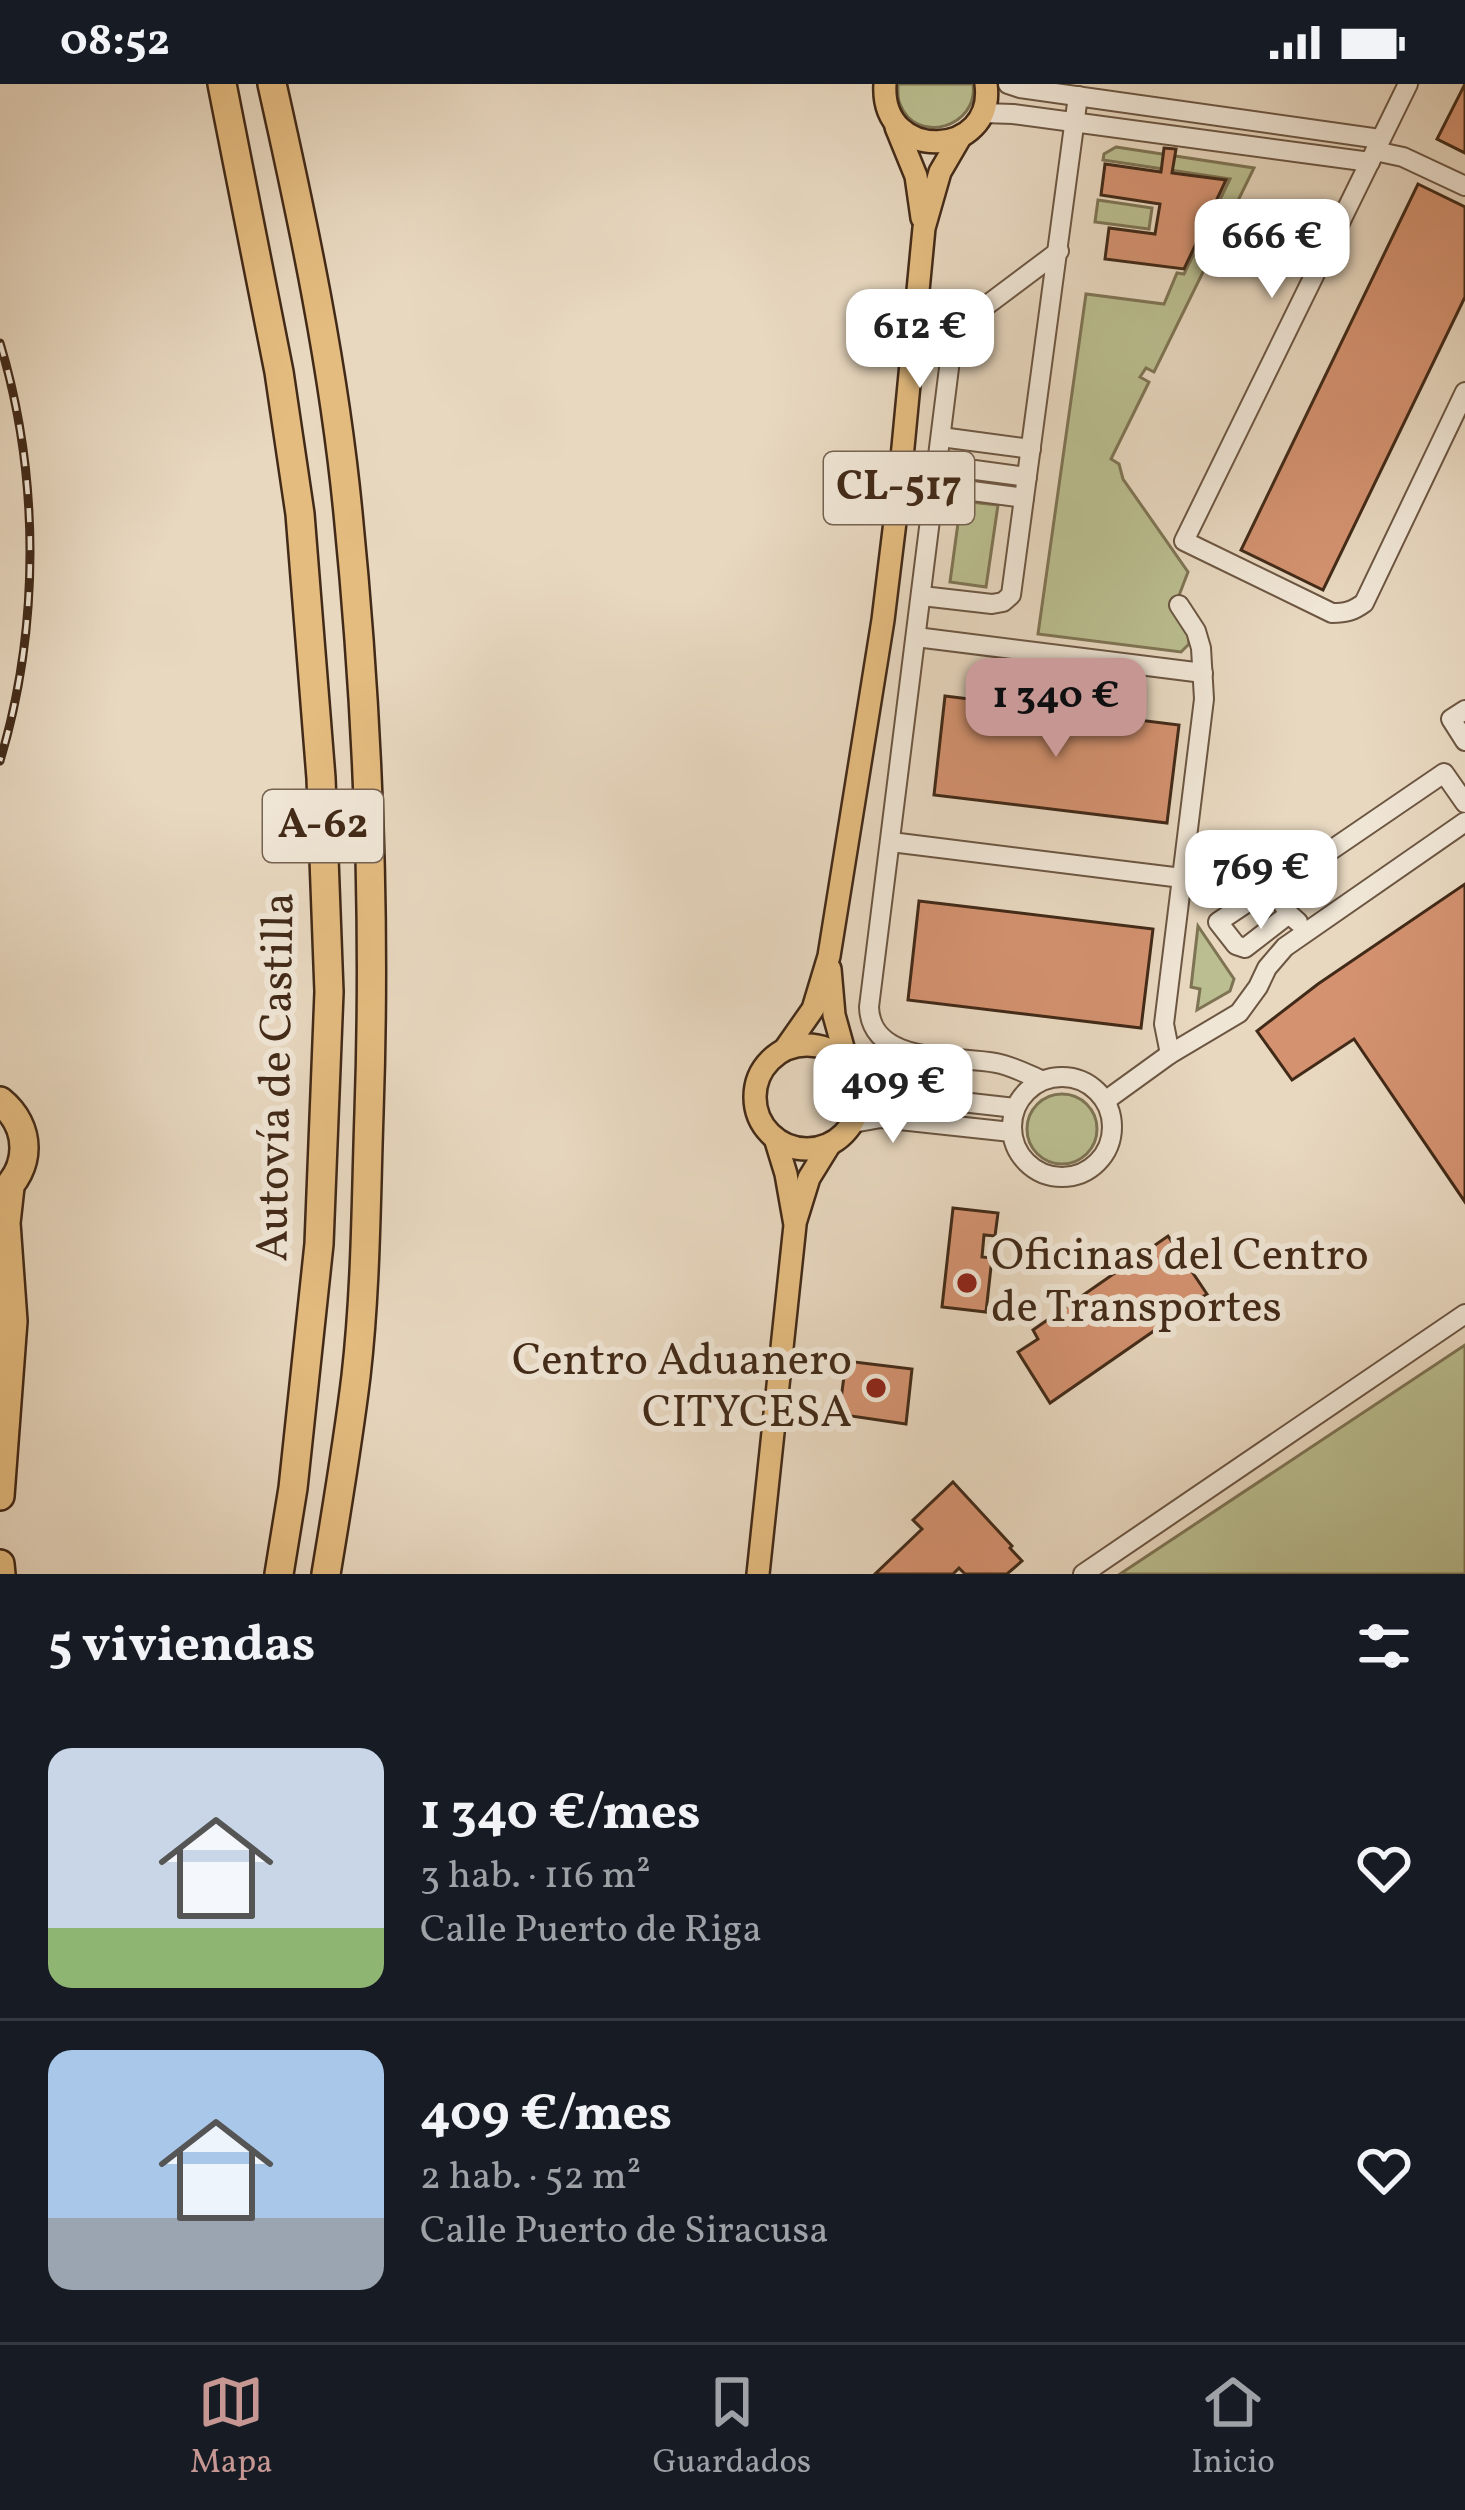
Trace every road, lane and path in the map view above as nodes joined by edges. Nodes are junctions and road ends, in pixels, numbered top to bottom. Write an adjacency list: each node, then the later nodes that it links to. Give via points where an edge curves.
1 (222, 84): 57 (highway, Autovía de Castilla / A-62, via 280,372 321,778 329,992 319,1244)
2 (272, 84): 53 (highway, Autovía de Castilla / A-62, via 331,385 369,771 373,991)
3 (885, 84): 9 (main road, CL-517)
4 (986, 84): 8 (main road)
5 (1008, 84): 7 (street)
6 (1408, 84): 12 (street)
7 (1078, 96): 10 (street); 12 (street)
8 (983, 113): 10 (street); 11 (main road, CL-517)
9 (893, 121): 11 (main road, via 921,141); 14 (main road, CL-517, via 916,176)
10 (1075, 122): 12 (street); 15 (street)
11 (961, 136): 14 (main road, CL-517, via 940,172)
12 (1375, 150): 13 (street); 16 (street, via 1184,542 1332,614 1347,613 1364,603)
13 (1465, 186)
14 (924, 228): 38 (main road, CL-517, via 883,620)
15 (1059, 251): 17 (street, via 957,332); 18 (street)
16 (1465, 392)
17 (941, 436): 18 (street); 19 (street)
18 (1031, 449): 20 (street)
19 (938, 465): 20 (street); 21 (street)
20 (1028, 477): 22 (street)
21 (935, 486): 22 (street); 23 (street)
22 (1024, 498): 23 (street, via 1011,595 992,604)
23 (922, 596): 25 (street)
24 (1179, 604): 26 (street, via 1196,631)
25 (916, 638): 26 (street); 31 (street)
26 (1203, 674): 34 (street)
27 (1465, 710): 28 (street, via 1450,719)
28 (1465, 741)
29 (1465, 803): 33 (street, via 1444,773)
30 (1465, 822): 37 (street)
31 (890, 842): 34 (street); 42 (street, via 869,1007 878,1036 895,1048 1002,1064)
32 (1247, 847): 35 (street)
33 (1299, 872)
34 (1182, 878): 40 (street, via 1164,1024)
35 (1272, 886): 36 (street); 36 (street, via 1218,922 1245,948)
36 (1289, 914): 37 (street)
37 (1308, 931): 40 (street, via 1267,968 1239,1013)
38 (830, 956): 39 (main road, CL-517, via 813,1009); 41 (main road, CL-517, via 834,1015)
39 (784, 1049): 41 (main road, via 829,1049); 48 (main road, CL-517, via 757,1081 761,1122)
40 (1171, 1054): 44 (street)
41 (852, 1072): 45 (street, via 891,1094); 46 (main road, CL-517, via 859,1102)
42 (1041, 1080): 44 (street, via 1077,1078); 45 (street)
43 (0, 1101): 50 (highway, via 25,1141 20,1173)
44 (1106, 1101): 47 (street, via 1106,1151 1078,1174 1043,1174 1016,1150)
45 (1015, 1108): 47 (street)
46 (853, 1123): 47 (street, via 881,1118); 49 (main road, CL-517)
47 (1011, 1132)
48 (775, 1138): 49 (main road, via 792,1148); 51 (main road, CL-517)
49 (830, 1144): 51 (main road, CL-517)
50 (5, 1191): 54 (highway, via 13,1321)
51 (795, 1225): 60 (main road, CL-517)
52 (1465, 1314): 61 (street)
53 (356, 1373): 58 (highway, Autovía de Castilla / A-62); 59 (highway)
54 (0, 1496)
55 (0, 1564): 56 (highway)
56 (1, 1574)
57 (279, 1574)
58 (326, 1574)
59 (343, 1574)
60 (758, 1574)
61 (1083, 1574)

